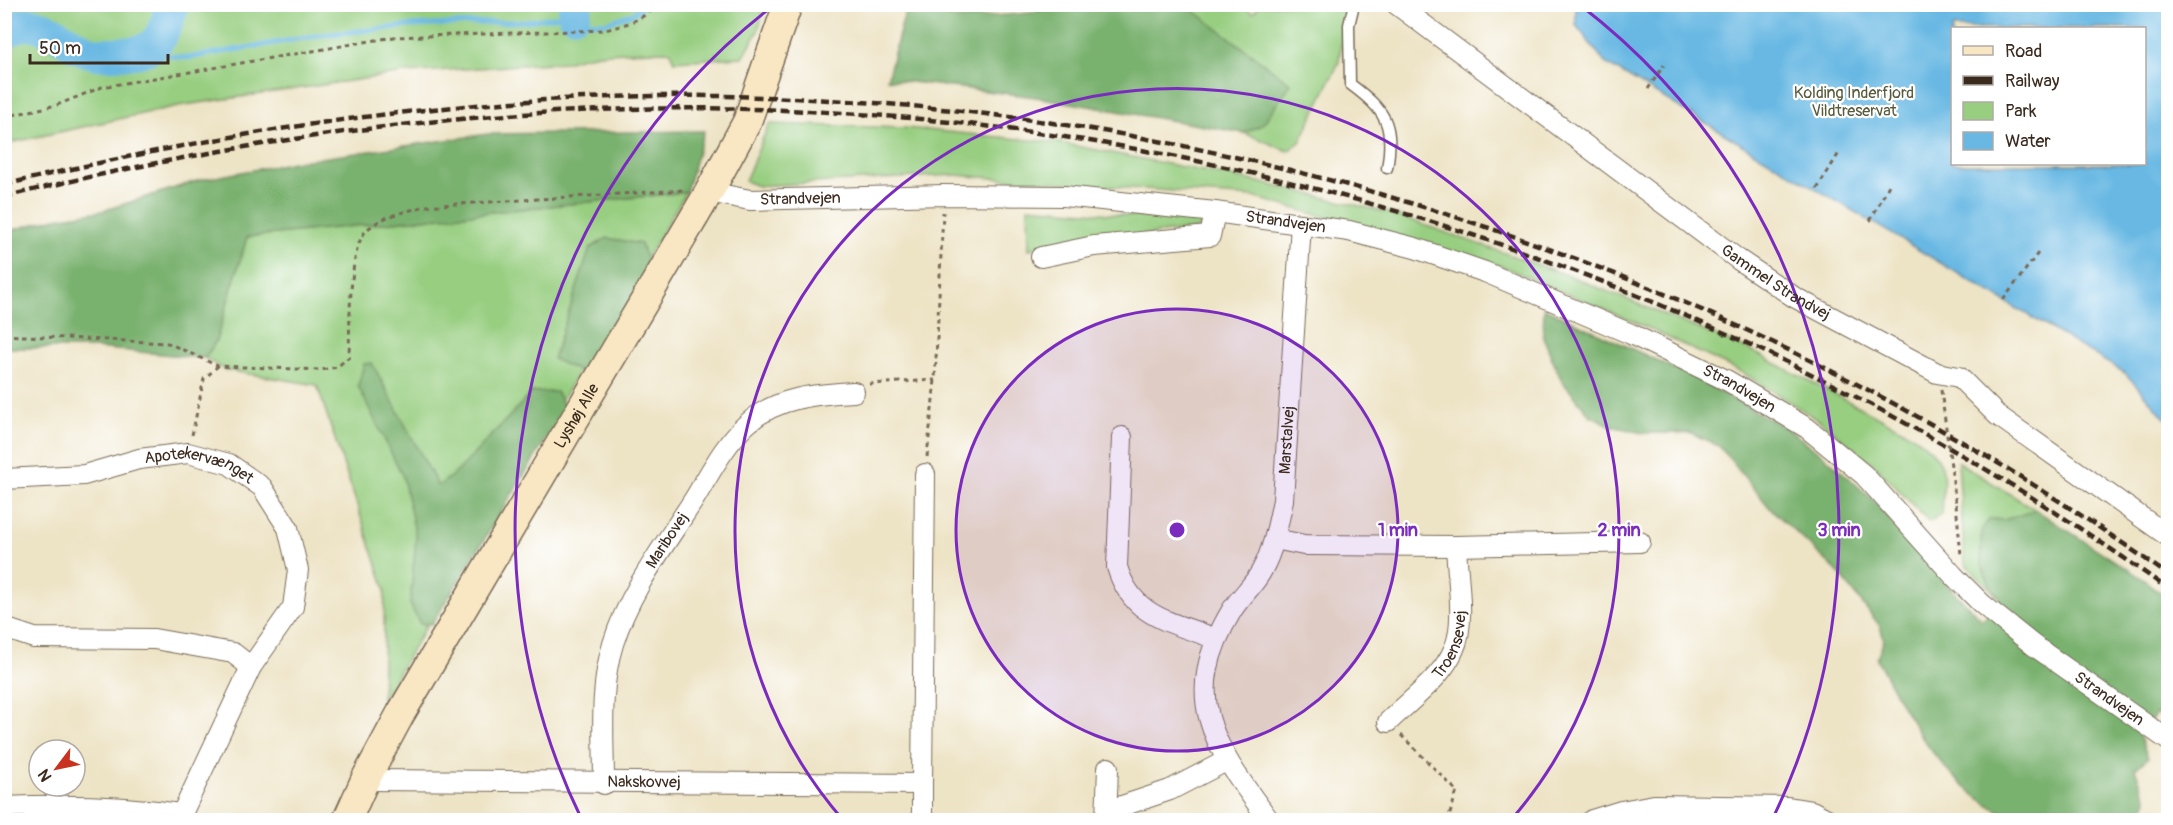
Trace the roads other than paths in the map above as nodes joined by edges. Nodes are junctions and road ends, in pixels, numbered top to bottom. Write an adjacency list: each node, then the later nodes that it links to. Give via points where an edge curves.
1 (788, 4): 5 (street, Lyshøj Alle, via 747,122)
2 (1354, 4): 4 (lane, via 1349,25 1350,84 1375,103 1386,119 1391,144)
3 (1395, 4): 13 (street, Gammel Strandvej, via 1748,266 1794,297 1937,373 1959,377 1997,415)
4 (1387, 168)
5 (709, 192): 6 (street, Strandvejen, via 750,200 1064,196); 24 (street, Lyshøj Alle, via 400,713)
6 (1215, 212): 7 (street, Strandvejen); 8 (street, via 1210,236 1094,246)
7 (1301, 224): 14 (street, Marstalvej, via 1283,500); 21 (street, Strandvejen, via 1415,248 1485,272 1631,334 1728,381 1807,428 1864,476 1982,604 2033,645)
8 (1041, 257)
9 (854, 392): 25 (street, Maribovej, via 810,395 778,405 748,423 722,454 635,592 613,644 603,697)
10 (1122, 437): 18 (street, via 1117,567 1122,583 1144,611)
11 (925, 474): 26 (street)
12 (4, 479): 19 (street, Apotekervænget, via 84,475 139,459 188,453 230,464 262,487 288,528 298,570 293,607)
13 (2169, 536)
14 (1275, 539): 16 (street, via 1304,545); 18 (street, Marstalvej, via 1262,571)
15 (1640, 542): 16 (street)
16 (1456, 546): 20 (street, Troensevej, via 1459,630 1455,649 1443,669)
17 (4, 628): 19 (street, via 34,638 154,639 233,653)
18 (1216, 639): 22 (street, Marstalvej, via 1206,672 1207,704 1212,732)
19 (252, 667): 29 (street, Apotekervænget)
20 (1388, 722)
21 (2169, 740)
22 (1226, 761): 28 (street, via 1170,790); 32 (street, Marstalvej)
23 (1108, 768): 28 (street)
24 (365, 780): 25 (street, Nakskovvej); 30 (street, Lyshøj Alle)
25 (604, 784): 26 (street, Nakskovvej)
26 (922, 784): 31 (street)
27 (4, 807): 29 (street, Apotekervænget, via 76,803 132,807)
28 (1106, 815)
29 (180, 817)
30 (347, 820)
31 (922, 820)
32 (1269, 820)
33 (1592, 820): 34 (street, via 1654,805 1788,807 1812,811)
34 (1828, 820)

